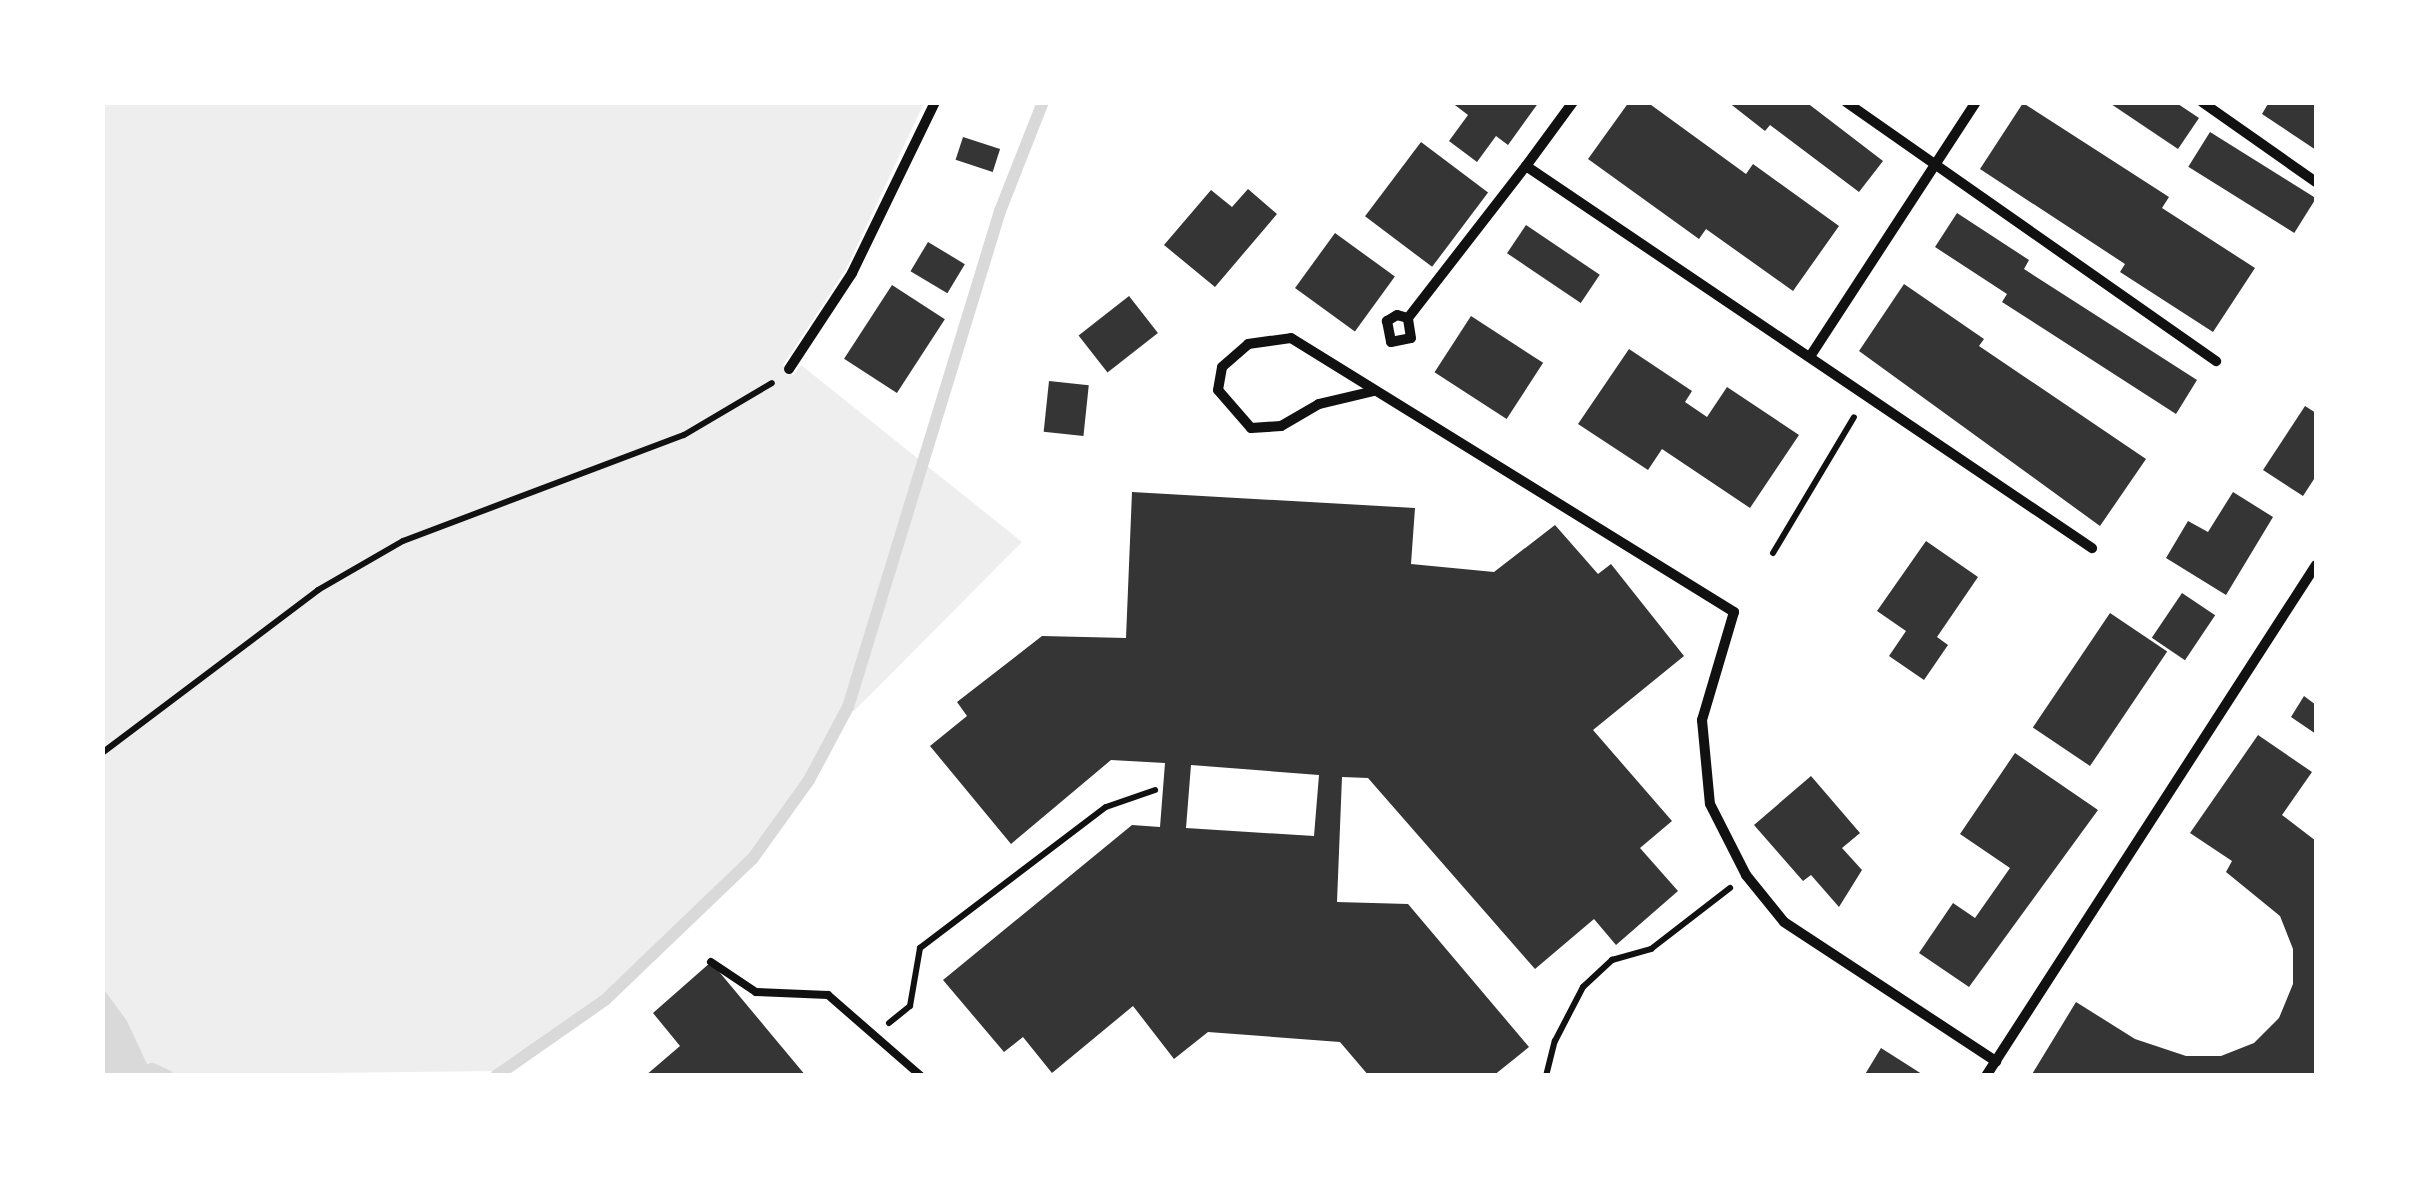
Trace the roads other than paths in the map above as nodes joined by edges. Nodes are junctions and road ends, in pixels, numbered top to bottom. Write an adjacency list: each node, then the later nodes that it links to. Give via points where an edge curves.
1 (935, 102): 12 (street, via 852,273)
2 (1573, 102): 6 (street)
3 (1846, 102): 7 (street)
4 (1976, 102): 7 (street)
5 (2202, 102): 8 (street)
6 (1526, 166): 9 (street); 10 (street)
7 (1934, 167): 10 (street); 11 (street)
8 (2316, 182)
9 (1408, 318)
10 (1811, 355): 14 (street)
11 (2216, 361)
12 (789, 370)
13 (1374, 391): 13 (street, via 1291,338 1248,344 1222,367 1218,390 1251,428 1280,426 1319,404); 17 (street, via 1734,612 1702,720 1710,804 1746,875 1784,922)
14 (2092, 548)
15 (2316, 565): 17 (street)
16 (711, 962): 18 (lane, via 756,992 828,995)
17 (1996, 1061): 19 (street)
18 (921, 1076)
19 (1986, 1076)

